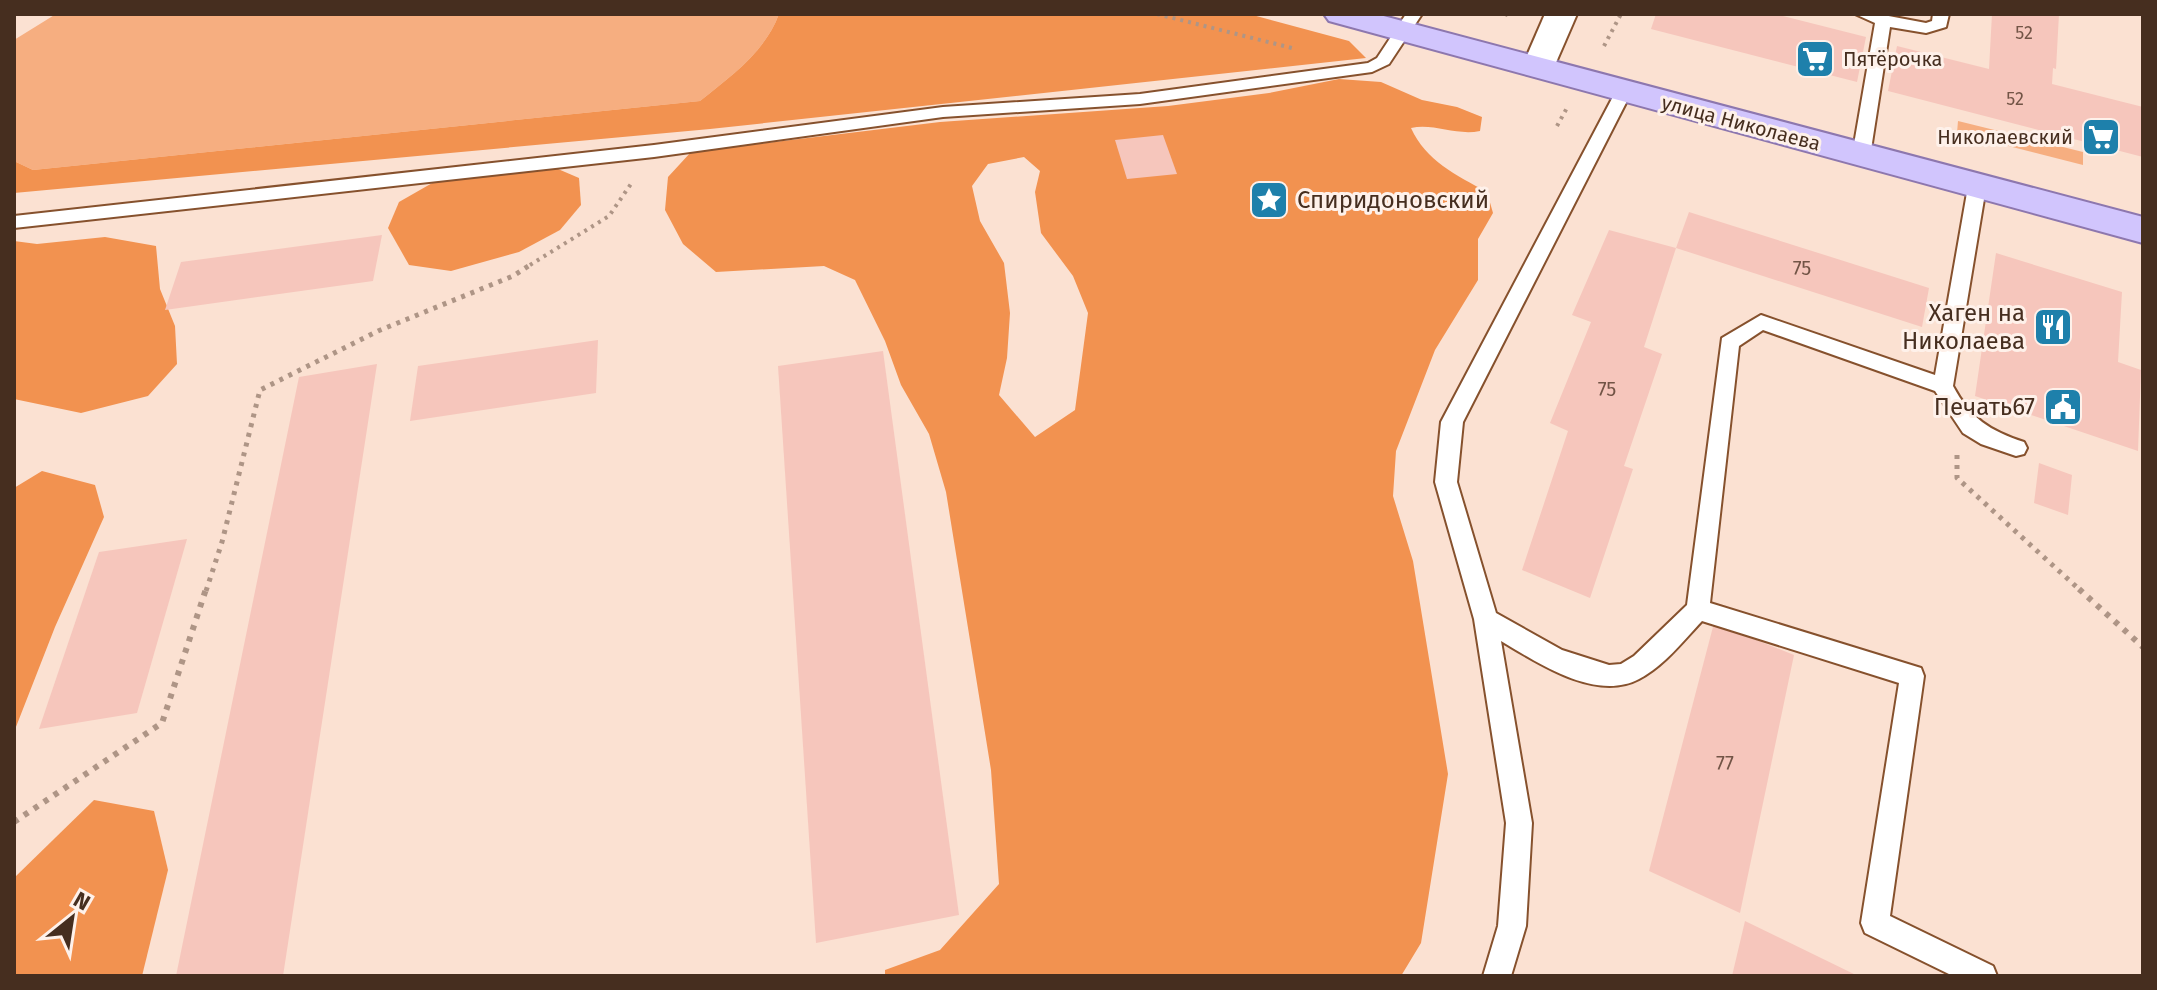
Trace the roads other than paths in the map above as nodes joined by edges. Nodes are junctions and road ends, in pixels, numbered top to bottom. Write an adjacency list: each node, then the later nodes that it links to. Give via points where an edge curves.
1 (1340, 14): 6 (main road, улица Николаева)
2 (1561, 14): 7 (street)
3 (1863, 14): 5 (lane)
4 (1941, 14): 5 (lane, via 1940,24 1926,28)
5 (1883, 21): 9 (lane)
6 (1408, 22): 7 (main road, улица Николаева); 11 (lane, via 1383,61 1372,67 1140,99 943,112 654,151)
7 (1538, 67): 8 (main road, улица Николаева)
8 (1624, 91): 9 (main road, улица Николаева); 16 (lane, via 1452,422 1446,482)
9 (1861, 156): 10 (main road, улица Николаева)
10 (1977, 187): 12 (main road, улица Николаева); 13 (lane)
11 (14, 222)
12 (2143, 230)
13 (1943, 386): 14 (lane, via 1971,431); 15 (lane, via 1761,322 1729,343)
14 (2016, 448)
15 (1698, 609): 16 (lane, via 1644,662 1622,675 1601,675 1572,665); 18 (lane, via 1912,676 1875,923)
16 (1486, 619): 17 (lane, via 1519,823 1512,926)
17 (1497, 976)
18 (1983, 976)

